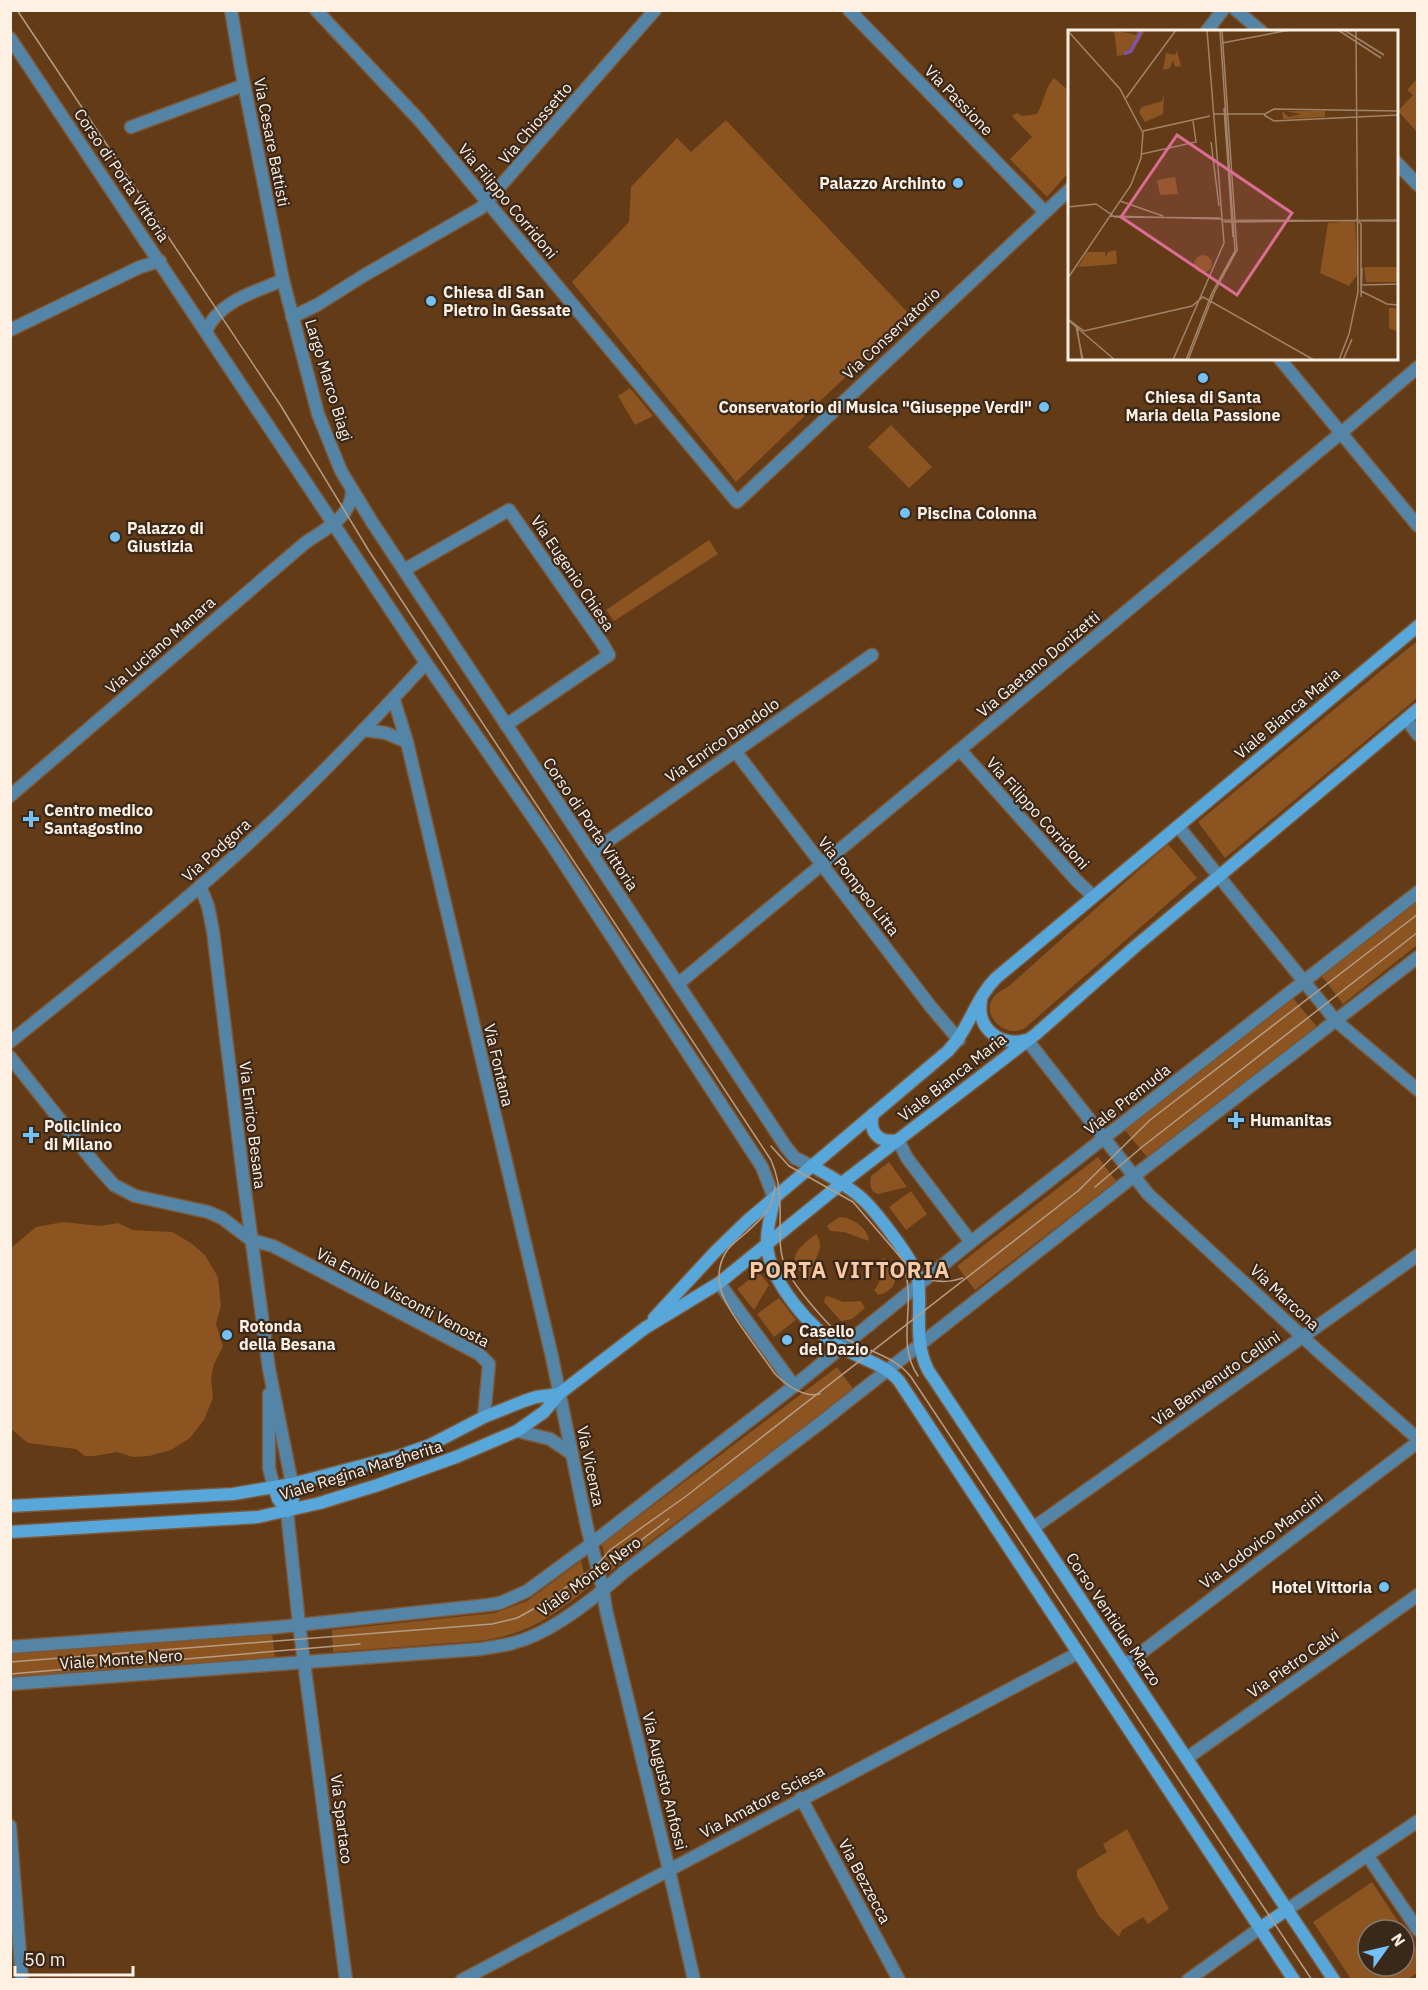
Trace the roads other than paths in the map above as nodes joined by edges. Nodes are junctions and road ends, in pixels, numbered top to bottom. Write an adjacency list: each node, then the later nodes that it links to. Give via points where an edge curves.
1 (231, 10): 10 (street, Via Cesare Battisti)
2 (316, 10): 15 (street, Via Filippo Corridoni, via 420,121)
3 (655, 10): 15 (street, Via Chiossetto)
4 (849, 10): 16 (street, Via Passione)
5 (1223, 10): 7 (street)
6 (1236, 10): 8 (street)
7 (1208, 30)
8 (1260, 30)
9 (10, 38): 17 (street, Corso di Porta Vittoria)
10 (244, 85): 11 (street); 18 (street, Via Cesare Battisti)
11 (131, 128)
12 (1398, 164): 13 (street)
13 (1418, 185)
14 (1068, 191): 16 (street, Via Conservatorio)
15 (487, 202): 19 (street, Via Chiossetto); 26 (street, Via Filippo Corridoni)
16 (1045, 212): 26 (street, Via Conservatorio)
17 (160, 261): 20 (street); 21 (street, Corso di Porta Vittoria)
18 (283, 280): 19 (street, Largo Marco Biagi); 21 (street, via 224,308)
19 (292, 316): 25 (street, Largo Marco Biagi, via 318,414)
20 (10, 330)
21 (206, 331): 27 (street)
22 (1281, 360): 24 (street)
23 (1418, 367): 24 (street, Via Gaetano Donizetti)
24 (1341, 433): 28 (street); 40 (street, Via Gaetano Donizetti)
25 (352, 491): 27 (street, via 349,508); 29 (street, Corso di Porta Vittoria)
26 (737, 502)
27 (333, 523): 32 (street); 42 (street, Via Luciano Manara)
28 (1418, 526)
29 (404, 570): 36 (street, Corso di Porta Vittoria); 36 (street, Via Eugenio Chiesa, via 509,510 609,655)
30 (1418, 626): 43 (main road, Viale Bianca Maria)
31 (872, 655): 41 (street, Via Enrico Dandolo)
32 (426, 663): 33 (street, Via Podgora); 66 (street, via 550,842 762,1167)
33 (394, 700): 37 (street, Via Podgora); 39 (street, Via Fontana)
34 (1418, 709): 35 (main road, Viale Bianca Maria)
35 (1406, 719): 38 (street); 46 (main road, Viale Bianca Maria)
36 (506, 725): 44 (street, Corso di Porta Vittoria)
37 (363, 730): 39 (street, via 386,733); 47 (street, Via Podgora, via 287,808)
38 (1418, 735)
39 (407, 742): 81 (street, Via Fontana)
40 (960, 750): 45 (street, Via Gaetano Donizetti); 49 (street, Via Filippo Corridoni)
41 (735, 751): 44 (street, Via Enrico Dandolo); 45 (street, Via Pompeo Litta)
42 (10, 796)
43 (1178, 826): 46 (street); 49 (main road, Viale Bianca Maria)
44 (591, 853): 52 (street, Corso di Porta Vittoria)
45 (822, 864): 52 (street, Via Gaetano Donizetti); 55 (street, Via Pompeo Litta)
46 (1219, 876): 51 (street); 56 (main road, Viale Bianca Maria)
47 (200, 886): 57 (street, Via Podgora); 67 (street, Via Enrico Besana, via 213,931)
48 (1418, 892): 51 (street, Viale Premuda)
49 (1093, 896): 53 (main road, Viale Bianca Maria, via 996,978)
50 (1418, 957): 54 (street)
51 (1304, 981): 54 (street); 61 (street, Viale Premuda)
52 (678, 984): 63 (street, Corso di Porta Vittoria, via 786,1147 795,1158)
53 (982, 997): 55 (main road, Viale Bianca Maria); 56 (main road, Viale Bianca Maria, via 981,1018 994,1035 1009,1042)
54 (1336, 1021): 59 (street); 64 (street)
55 (959, 1040): 60 (main road, Viale Bianca Maria)
56 (1027, 1040): 61 (street, Via Marcona); 62 (main road, Viale Bianca Maria)
57 (10, 1042)
58 (10, 1057): 67 (street, via 114,1185 135,1196 208,1212)
59 (1418, 1090)
60 (873, 1114): 62 (main road, via 872,1128 877,1137); 63 (main road, Viale Bianca Maria)
61 (1104, 1138): 64 (street, Via Marcona); 68 (street, Viale Premuda)
62 (898, 1140): 65 (main road, Viale Bianca Maria); 68 (street, via 907,1158)
63 (812, 1166): 65 (main road); 66 (main road, Viale Bianca Maria)
64 (1134, 1176): 75 (street, Via Marcona, via 1148,1194); 76 (street, Viale Monte Nero)
65 (842, 1183): 69 (main road); 73 (main road, via 865,1202 904,1252 916,1271)
66 (774, 1198): 69 (main road); 71 (main road, Viale Bianca Maria)
67 (251, 1240): 78 (street, Via Enrico Besana); 82 (street, Via Emilio Visconti Venosta, via 273,1246 479,1354 489,1364)
68 (971, 1242): 73 (street, Viale Premuda)
69 (767, 1245): 72 (main road); 77 (main road, via 774,1271 785,1289 814,1328)
70 (1418, 1255): 75 (street, Via Benvenuto Cellini)
71 (686, 1282): 72 (main road); 74 (main road, Viale Bianca Maria)
72 (719, 1283): 74 (main road); 80 (street)
73 (918, 1286): 76 (main road, Corso Ventidue Marzo); 77 (street)
74 (645, 1328): 81 (main road, Viale Regina Margherita)
75 (1303, 1337): 84 (street, Via Marcona); 90 (street, Via Benvenuto Cellini)
76 (920, 1345): 79 (street, Viale Monte Nero); 90 (main road, Corso Ventidue Marzo, via 928,1370)
77 (841, 1348): 79 (main road); 80 (street, Viale Monte Nero)
78 (269, 1369): 86 (street, Via Enrico Besana); 87 (street, Via Enrico Besana, via 269,1468)
79 (889, 1370): 93 (street, Viale Monte Nero); 97 (main road)
80 (794, 1386): 92 (street, Viale Monte Nero)
81 (559, 1394): 82 (main road, Viale Regina Margherita, via 532,1398); 83 (main road, Viale Regina Margherita, via 544,1412); 85 (street, Via Vicenza)
82 (484, 1418): 86 (main road, Viale Regina Margherita, via 399,1456)
83 (517, 1431): 85 (street, via 550,1439); 89 (main road, Viale Regina Margherita, via 378,1485)
84 (1418, 1440): 99 (street, Via Lodovico Mancini)
85 (572, 1454): 92 (street, Via Vicenza)
86 (292, 1484): 87 (main road, Viale Regina Margherita); 89 (main road, via 293,1499)
87 (274, 1487): 88 (main road, Viale Regina Margherita, via 233,1494); 89 (main road)
88 (10, 1506)
89 (288, 1511): 91 (main road, Viale Regina Margherita, via 258,1517); 95 (street)
90 (1033, 1528): 99 (main road, Corso Ventidue Marzo)
91 (10, 1532)
92 (591, 1544): 93 (street, Via Vicenza); 95 (street, Viale Monte Nero, via 527,1591 500,1603)
93 (603, 1590): 98 (street, Viale Monte Nero, via 546,1629 515,1643); 106 (street, Via Augusto Anfossi)
94 (1418, 1595): 101 (street, Via Pietro Calvi)
95 (299, 1624): 96 (street, Viale Monte Nero); 98 (street)
96 (10, 1647)
97 (1078, 1653): 102 (street, Via Amatore Sciesa); 108 (main road)
98 (305, 1662): 100 (street, Viale Monte Nero); 111 (street, Via Spartaco)
99 (1125, 1665): 101 (main road, Corso Ventidue Marzo)
100 (10, 1684)
101 (1187, 1758): 107 (main road, Corso Ventidue Marzo)
102 (801, 1798): 106 (street, Via Amatore Sciesa); 114 (street, Via Bezzecca)
103 (1418, 1821): 105 (street)
104 (10, 1826): 110 (street)
105 (1367, 1855): 107 (street); 109 (street)
106 (669, 1870): 112 (street, Via Amatore Sciesa); 113 (street, Via Augusto Anfossi)
107 (1288, 1909): 108 (main road); 117 (main road, Corso Ventidue Marzo)
108 (1260, 1928): 115 (street); 116 (main road)
109 (1418, 1930)
110 (22, 1980)
111 (346, 1980)
112 (462, 1980)
113 (694, 1980)
114 (899, 1980)
115 (1188, 1980)
116 (1294, 1980)
117 (1334, 1980)

